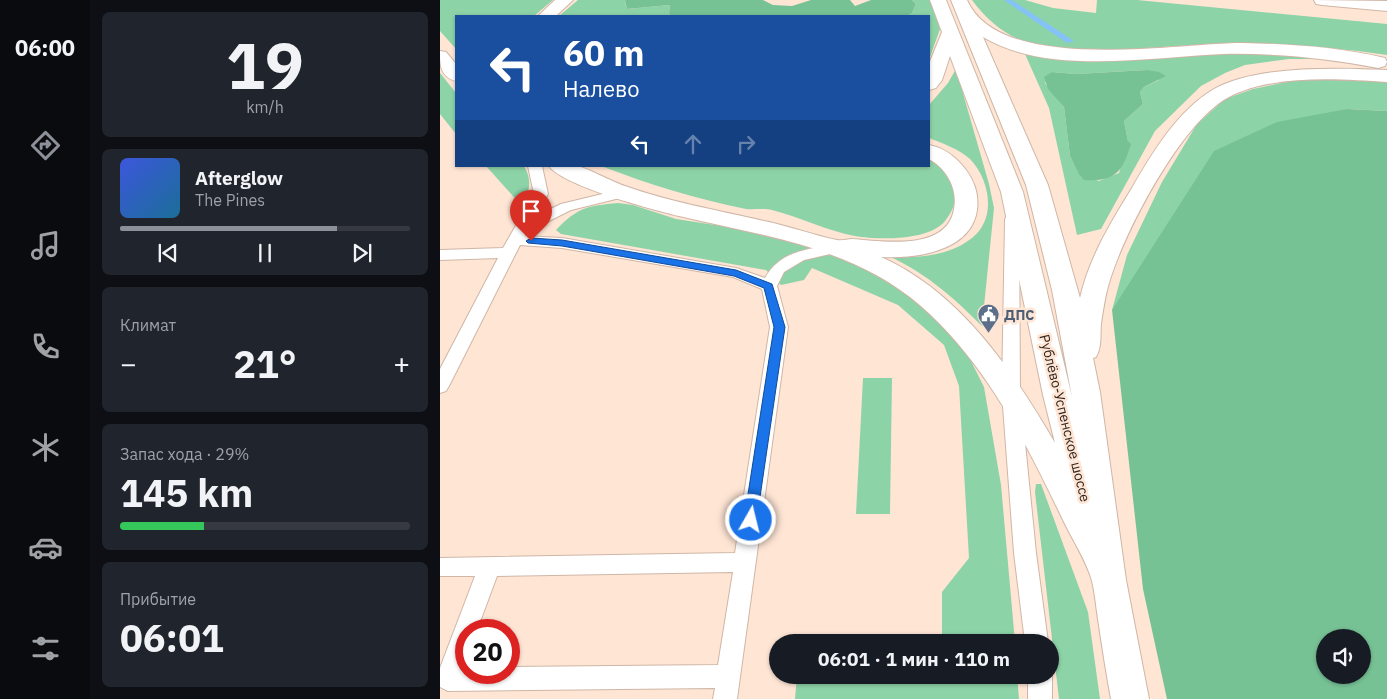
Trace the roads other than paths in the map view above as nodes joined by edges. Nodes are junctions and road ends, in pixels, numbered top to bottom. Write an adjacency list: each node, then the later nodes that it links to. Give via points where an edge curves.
1 (565, 0): 5 (main road)
2 (938, 0): 6 (main road, Рублёво-Успенское шоссе)
3 (1322, 0): 4 (main road)
4 (1387, 6)
5 (547, 15)
6 (959, 16): 8 (main road, via 1005,42 1046,51 1104,54 1268,49 1334,54); 11 (main road); 15 (main road, Рублёво-Успенское шоссе); 23 (main road, Рублёво-Успенское шоссе, via 1036,185 1065,290)
7 (440, 56): 9 (main road)
8 (1387, 64)
9 (455, 74)
10 (1387, 76): 23 (main road, via 1276,78 1221,94 1198,110 1173,140 1120,229 1097,282 1086,326)
11 (930, 83)
12 (930, 151): 17 (main road, via 950,164 964,183 968,204 962,222 948,236 930,245 880,250)
13 (535, 167): 18 (lane, via 542,194)
14 (562, 167): 16 (main road)
15 (1012, 192): 24 (lane); 28 (main road, Рублёво-Успенское шоссе, via 1057,396)
16 (623, 193): 17 (main road); 18 (lane, via 566,207)
17 (796, 236): 19 (main road)
18 (516, 241): 20 (lane); 21 (lane, via 562,243 736,273); 22 (lane)
19 (834, 249): 21 (lane, via 799,256 778,269); 24 (main road, via 898,276 932,301 972,341)
20 (440, 255)
21 (769, 286): 25 (lane, via 779,327)
22 (440, 386)
23 (1086, 392): 28 (main road, Рублёво-Успенское шоссе)
24 (1011, 393): 28 (main road, via 1046,454); 29 (lane, via 1025,553)
25 (745, 562): 27 (lane); 32 (lane)
26 (440, 567): 27 (lane)
27 (489, 567): 30 (lane)
28 (1109, 580): 34 (main road, Рублёво-Успенское шоссе)
29 (1036, 634)
30 (444, 683): 32 (lane)
31 (1040, 684): 33 (lane)
32 (726, 688)
33 (1040, 699)
34 (1130, 699)

